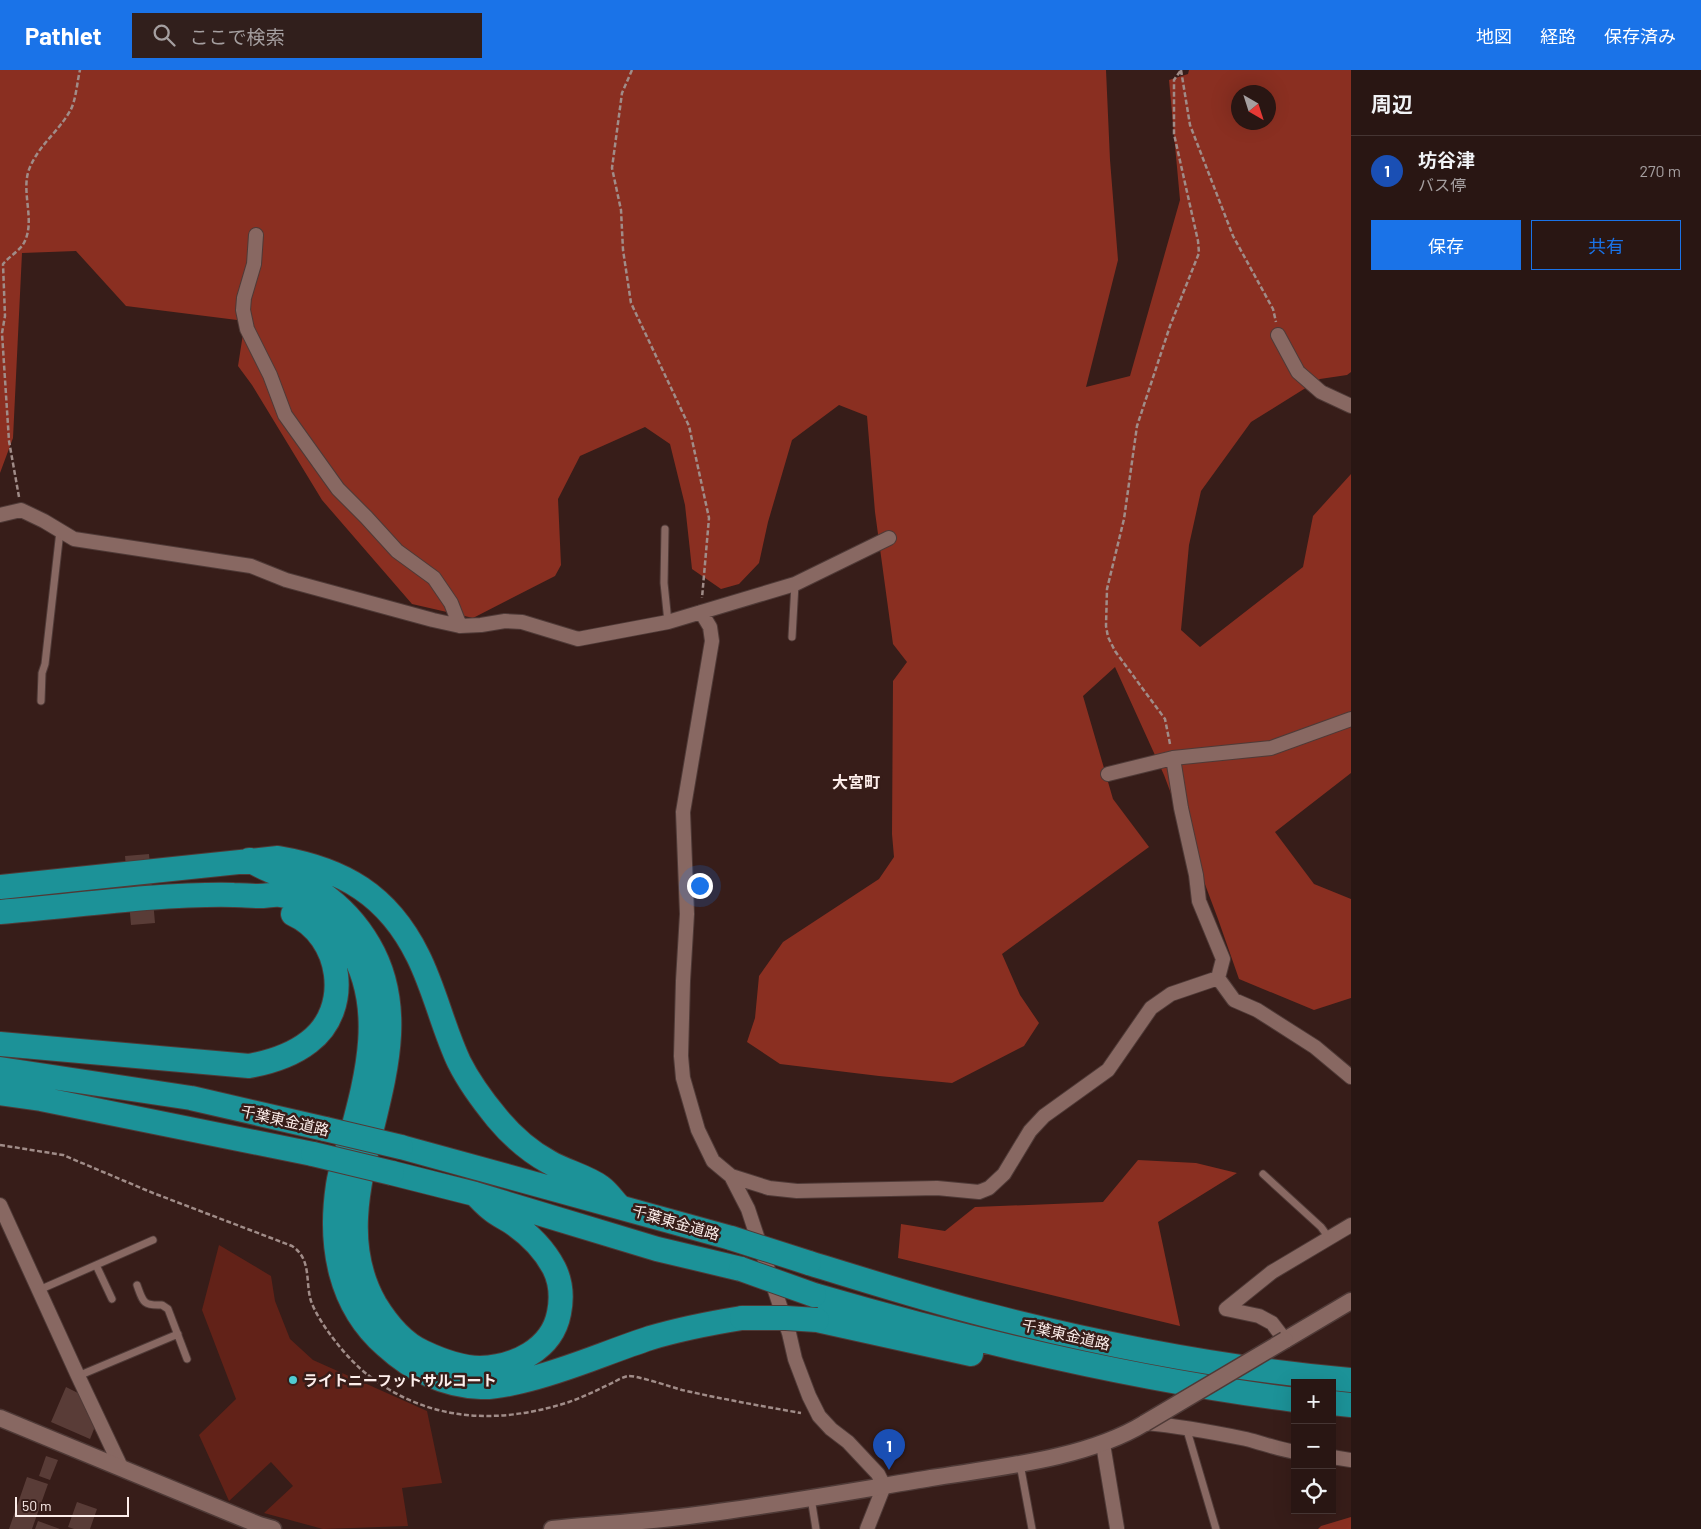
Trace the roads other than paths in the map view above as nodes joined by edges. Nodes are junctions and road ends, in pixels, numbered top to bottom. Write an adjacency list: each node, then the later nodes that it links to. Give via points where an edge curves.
1 (256, 235): 11 (street, via 254,264 243,310 247,329 270,375 285,416 338,489 397,551 434,578 451,603)
2 (1278, 334): 3 (street, via 1298,372 1321,392)
3 (1351, 406)
4 (0, 515): 6 (street, via 21,510)
5 (665, 529): 10 (lane, via 664,583)
6 (60, 530): 11 (street, via 74,539 251,566 286,580); 13 (lane)
7 (890, 538): 8 (street)
8 (795, 584): 9 (street); 12 (lane)
9 (701, 612): 10 (street); 27 (street, via 710,627 712,641 683,812 687,914 681,1056 683,1078 698,1130 713,1161)
10 (668, 622): 11 (street, via 578,639 522,622)
11 (460, 626)
12 (792, 637)
13 (41, 701)
14 (1351, 719): 15 (street, via 1271,748)
15 (1173, 758): 16 (street); 21 (street, via 1199,901 1223,959)
16 (1108, 774)
17 (249, 860): 18 (highway); 28 (highway, via 319,891 350,917 374,953 388,994 388,1042 386,1071 357,1197 355,1246 359,1268 377,1307 388,1324 404,1338 421,1351 442,1360 478,1368 512,1363 535,1350 550,1335 558,1320 561,1302 556,1270 536,1242); 30 (highway, via 278,858 317,866 356,884 387,910 419,956 460,1062 488,1107 527,1148 601,1186)
18 (0, 887)
19 (259, 896): 20 (highway, via 148,898); 22 (highway, via 301,917 314,928 326,943 337,975 334,1008 324,1026 311,1041 293,1053 249,1066); 44 (highway, bridge, via 274,893 291,898 312,907 329,920 353,952 367,987 370,1054 338,1184 338,1260 343,1284 363,1323 416,1369 459,1384 483,1387 508,1384 542,1376 686,1328 742,1318 786,1318 817,1320 964,1353 1172,1391)
20 (0, 912)
21 (1218, 978): 24 (street, via 1234,1000 1257,1010 1316,1048); 27 (street, via 1171,994 1150,1008 1108,1070 1044,1116 1004,1174 989,1188 979,1192 938,1188 797,1191 769,1188)
22 (0, 1044)
23 (0, 1069): 30 (highway, 千葉東金道路, bridge, via 191,1098 401,1147)
24 (1351, 1077)
25 (0, 1093): 28 (highway, 千葉東金道路, bridge, via 313,1154)
26 (1262, 1174): 32 (lane)
27 (732, 1176): 57 (street, via 748,1209 795,1359 819,1416 878,1474)
28 (475, 1194): 44 (highway, 千葉東金道路, bridge, via 657,1249 741,1269 814,1295 911,1323 1184,1384)
29 (0, 1205): 36 (street)
30 (619, 1206): 43 (highway, 千葉東金道路, bridge, via 920,1297 1115,1346 1205,1363)
31 (1351, 1225): 32 (street)
32 (1329, 1238): 40 (street, via 1272,1272 1226,1309 1259,1316 1272,1323)
33 (153, 1240): 34 (lane)
34 (96, 1265): 36 (lane); 37 (lane)
35 (137, 1285): 39 (lane, via 145,1303 168,1309)
36 (39, 1290): 42 (street)
37 (112, 1299)
38 (1351, 1302): 40 (street)
39 (178, 1334): 41 (lane); 42 (lane)
40 (1285, 1340): 49 (street, bridge)
41 (187, 1359)
42 (78, 1376): 56 (street)
43 (1351, 1380)
44 (1254, 1394): 45 (highway, 千葉東金道路)
45 (1291, 1399)
46 (1336, 1404): 47 (highway)
47 (1351, 1405)
48 (0, 1418): 56 (street)
49 (1145, 1423): 50 (street); 51 (street)
50 (1186, 1427): 52 (street); 65 (lane)
51 (1103, 1444): 55 (street); 64 (street)
52 (1291, 1451)
53 (1336, 1458): 54 (street)
54 (1351, 1460)
55 (1020, 1464): 57 (street); 63 (lane)
56 (121, 1467): 59 (street)
57 (884, 1486): 58 (street); 62 (street)
58 (811, 1498): 60 (street); 61 (lane)
59 (273, 1529)
60 (552, 1529)
61 (816, 1529)
62 (867, 1529)
63 (1032, 1529)
64 (1117, 1529)
65 (1216, 1529)

